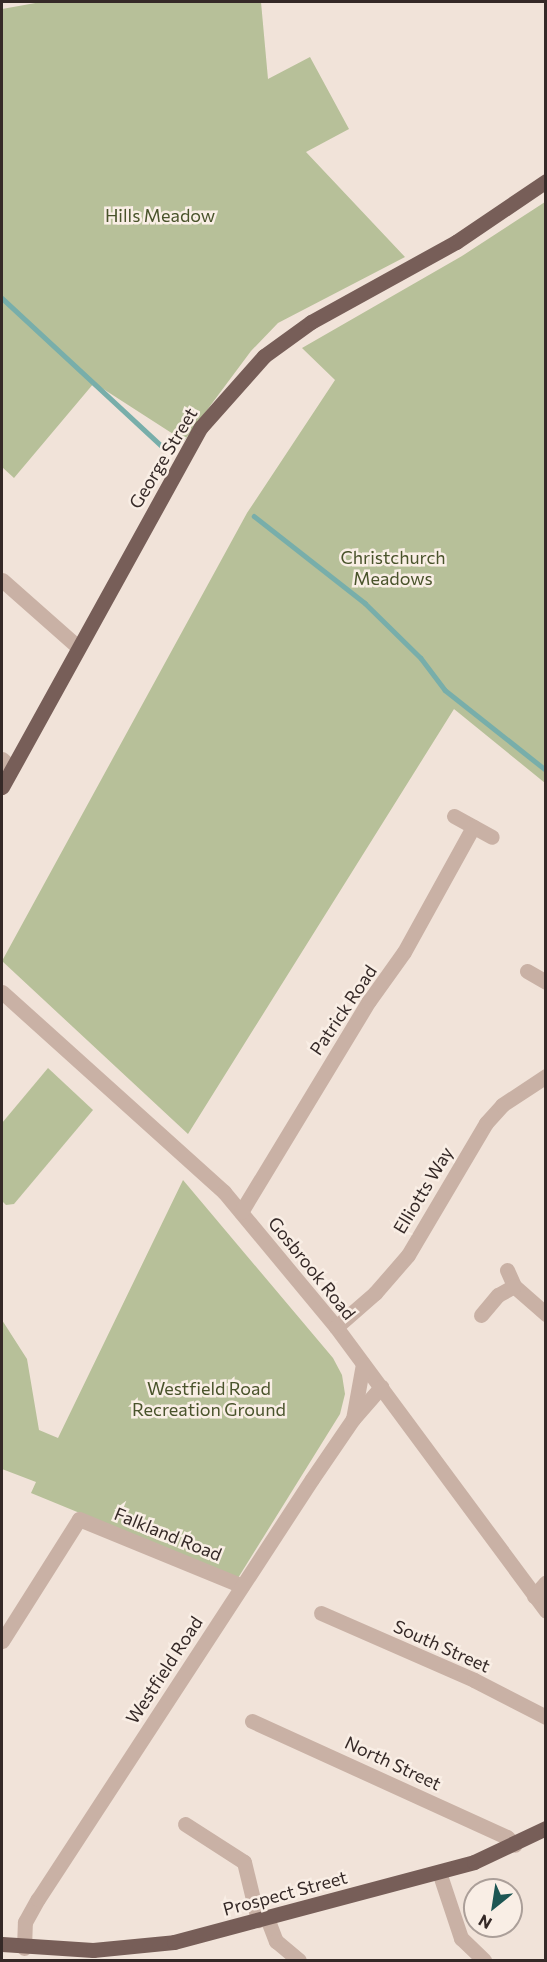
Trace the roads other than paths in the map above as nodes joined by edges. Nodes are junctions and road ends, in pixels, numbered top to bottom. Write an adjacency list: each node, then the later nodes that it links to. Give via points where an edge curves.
1 (546, 181): 3 (main road, George Street, via 456,242 312,322 264,356 201,427)
2 (2, 580): 3 (street)
3 (78, 647): 4 (main road, George Street)
4 (7, 764): 5 (main road, George Street)
5 (2, 787)
6 (454, 816): 7 (street)
7 (473, 827): 8 (street); 13 (street, Patrick Road, via 404,952 369,1001)
8 (492, 837)
9 (527, 971): 10 (street)
10 (546, 982)
11 (2, 992): 13 (street, Gosbrook Road, via 63,1051 177,1146)
12 (546, 1076): 18 (street, Elliotts Way, via 502,1105 486,1123 408,1254 375,1293)
13 (241, 1212): 18 (street, Gosbrook Road)
14 (507, 1269): 15 (street)
15 (514, 1286): 16 (street); 17 (street, via 498,1295)
16 (546, 1314)
17 (481, 1316)
18 (336, 1327): 19 (street, Gosbrook Road)
19 (363, 1364): 20 (street, Gosbrook Road); 21 (street, Westfield Road)
20 (381, 1387): 21 (street, Westfield Road); 24 (street, Gosbrook Road)
21 (353, 1419): 23 (street, Westfield Road)
22 (546, 1582): 24 (street)
23 (242, 1586): 27 (street, Falkland Road, via 79,1519); 37 (street, Westfield Road, via 38,1899 25,1922)
24 (534, 1596): 25 (street, Gosbrook Road)
25 (546, 1611)
26 (321, 1613): 29 (street, South Street, via 474,1680)
27 (6, 1623): 28 (street)
28 (2, 1641)
29 (546, 1717)
30 (252, 1721): 33 (street, North Street, via 507,1837)
31 (185, 1824): 35 (street, via 244,1863)
32 (546, 1828): 33 (main road, Prospect Street)
33 (515, 1845): 34 (main road, Prospect Street)
34 (440, 1872): 35 (main road, Prospect Street); 39 (street, via 461,1938)
35 (262, 1919): 37 (main road, Prospect Street, via 174,1942); 38 (street, via 276,1941)
36 (2, 1944): 37 (main road, Prospect Street)
37 (24, 1954)
38 (299, 1960)
39 (484, 1960)

